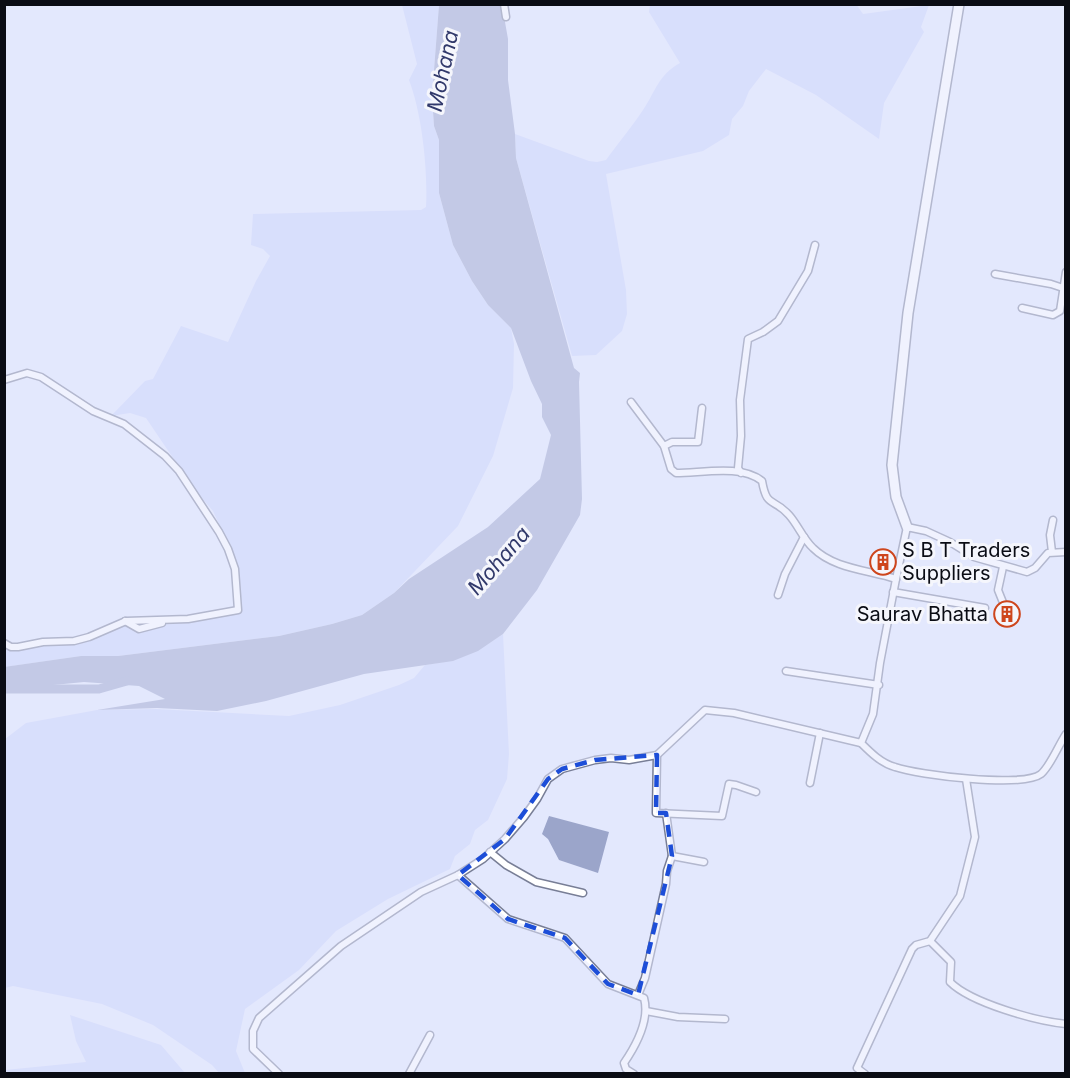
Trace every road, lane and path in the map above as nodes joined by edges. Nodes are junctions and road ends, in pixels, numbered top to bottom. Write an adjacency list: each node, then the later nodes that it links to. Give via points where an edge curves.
1 (504, 4): 3 (street)
2 (959, 4): 15 (main road, via 908,313 892,465 896,497)
3 (506, 17)
4 (815, 244): 13 (street, via 808,271 778,321 748,339 740,400)
5 (1065, 272): 7 (street)
6 (995, 274): 7 (street)
7 (1063, 288): 8 (street, via 1060,311 1053,315)
8 (1022, 308)
9 (4, 380): 25 (street, via 27,374 41,377 93,411 124,424 165,456 179,471 228,549 238,610 188,619 125,621 74,641 18,647)
10 (631, 402): 12 (street)
11 (702, 408): 12 (street, via 698,442 672,442)
12 (664, 446): 13 (street, via 671,470 676,473)
13 (741, 473): 16 (street, via 762,481 768,501 786,512)
14 (1053, 520): 17 (street)
15 (907, 527): 19 (street, via 926,531 974,557); 20 (street)
16 (804, 537): 20 (street, via 815,550 836,562); 22 (street)
17 (1052, 552): 18 (street); 19 (street, via 1027,572)
18 (1065, 552)
19 (1003, 567): 23 (street, via 998,590)
20 (896, 579): 21 (street)
21 (893, 591): 24 (street); 27 (street)
22 (778, 595)
23 (1004, 605)
24 (985, 608)
25 (4, 643)
26 (786, 671): 27 (street)
27 (879, 685): 30 (street)
28 (820, 733): 30 (street); 31 (street, via 734,712 705,710); 33 (street)
29 (1065, 734): 32 (street, via 1041,774 1026,780)
30 (861, 743): 32 (street, via 894,767)
31 (657, 755): 35 (street, via 656,813); 36 (street, via 629,760 595,759 562,769 548,778 524,817)
32 (966, 779): 41 (street, via 975,837 960,896)
33 (810, 783)
34 (756, 792): 35 (street, via 729,784 722,816)
35 (666, 813): 37 (street)
36 (490, 852): 39 (street); 40 (street, via 536,882)
37 (672, 856): 38 (street); 42 (street)
38 (704, 862)
39 (458, 874): 42 (street, via 508,919 565,938 608,984); 47 (street, via 421,891 341,946 259,1018 253,1031 253,1049)
40 (583, 893)
41 (930, 941): 45 (street, via 951,962 950,982 954,986 1013,1013); 50 (street, via 912,949 857,1068)
42 (638, 995): 43 (street, via 644,998)
43 (646, 1011): 44 (street); 49 (street, via 638,1042 624,1063)
44 (725, 1019)
45 (1065, 1024)
46 (430, 1035): 48 (street)
47 (279, 1074)
48 (409, 1074)
49 (633, 1074)
50 (865, 1074)

